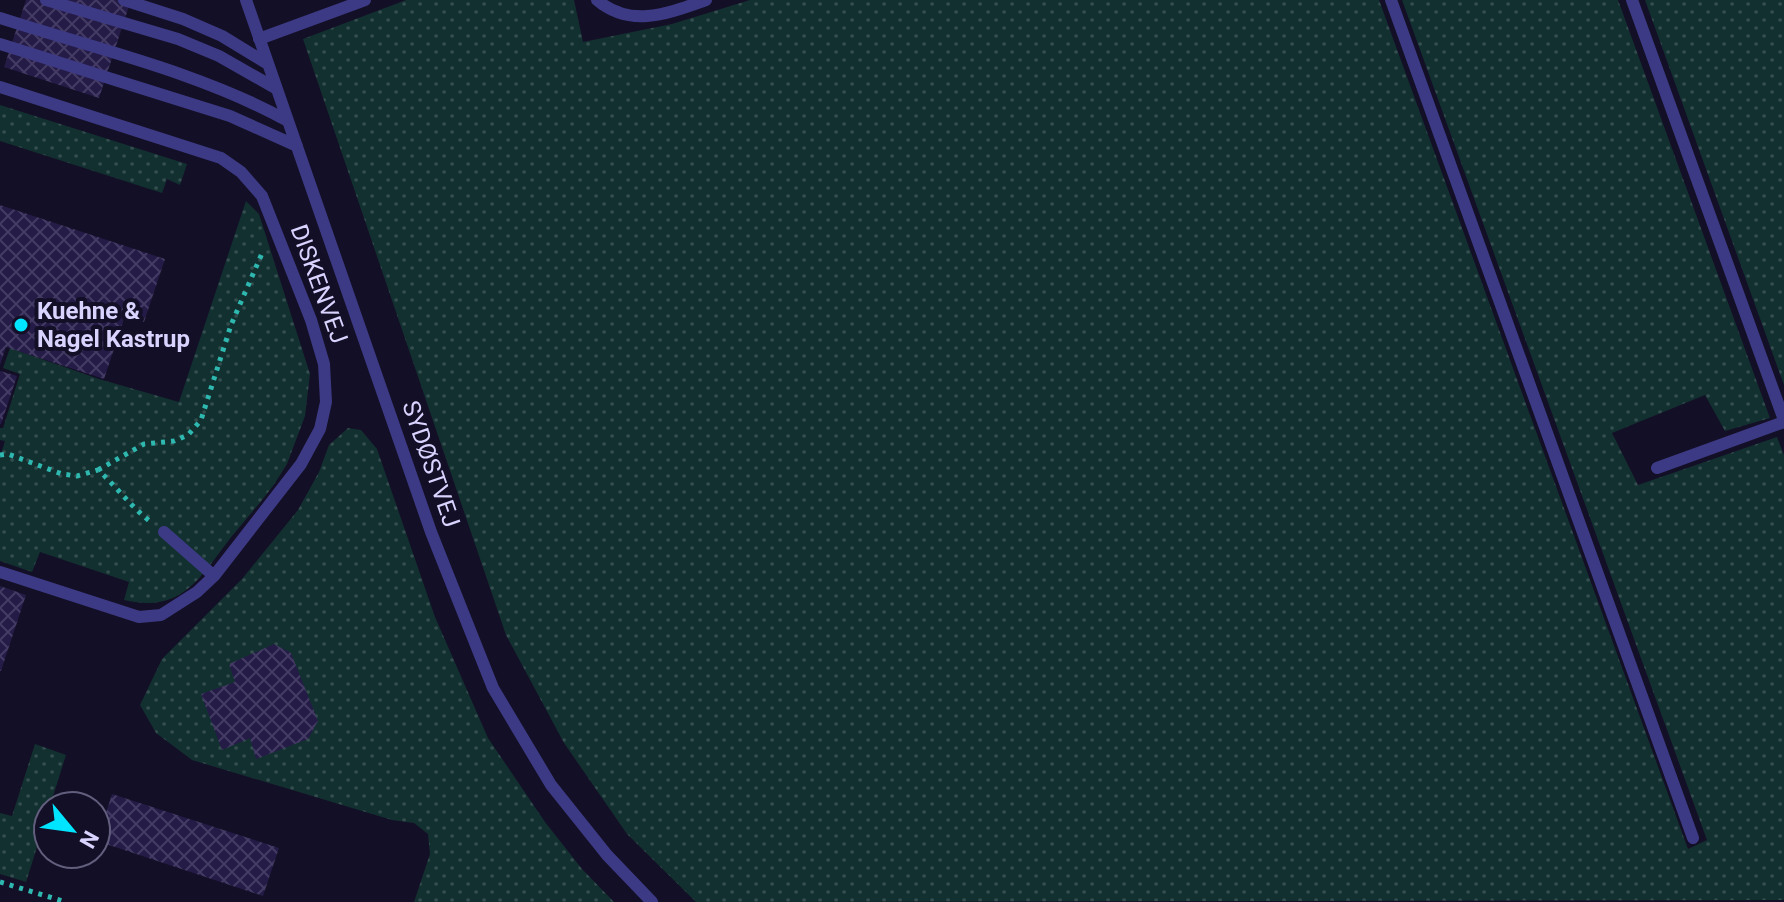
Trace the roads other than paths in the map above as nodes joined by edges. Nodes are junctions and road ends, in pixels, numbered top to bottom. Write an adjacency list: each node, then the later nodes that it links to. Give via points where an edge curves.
1 (46, 0): 14 (lane, via 178,39)
2 (124, 0): 12 (lane, via 222,36)
3 (246, 0): 10 (lane, SYDØSTVEJ)
4 (365, 0): 10 (lane)
5 (597, 0): 6 (lane, via 647,19)
6 (706, 0)
7 (1391, 0): 22 (lane)
8 (1632, 0): 17 (lane)
9 (0, 18): 15 (lane, via 198,81)
10 (259, 39): 12 (lane, SYDØSTVEJ)
11 (0, 44): 16 (lane, via 230,116)
12 (268, 64): 14 (lane, SYDØSTVEJ)
13 (0, 87): 21 (lane, DISKENVEJ, via 221,158 262,196 311,320 324,364 326,402 320,429 301,464)
14 (277, 89): 15 (lane, SYDØSTVEJ)
15 (288, 121): 16 (lane, SYDØSTVEJ)
16 (297, 146): 23 (lane, SYDØSTVEJ, via 431,532 493,688 551,785)
17 (1784, 421): 18 (lane)
18 (1657, 468)
19 (164, 532): 21 (lane)
20 (0, 572): 21 (lane, DISKENVEJ, via 139,617 161,615)
21 (214, 576)
22 (1693, 838)
23 (652, 902)

